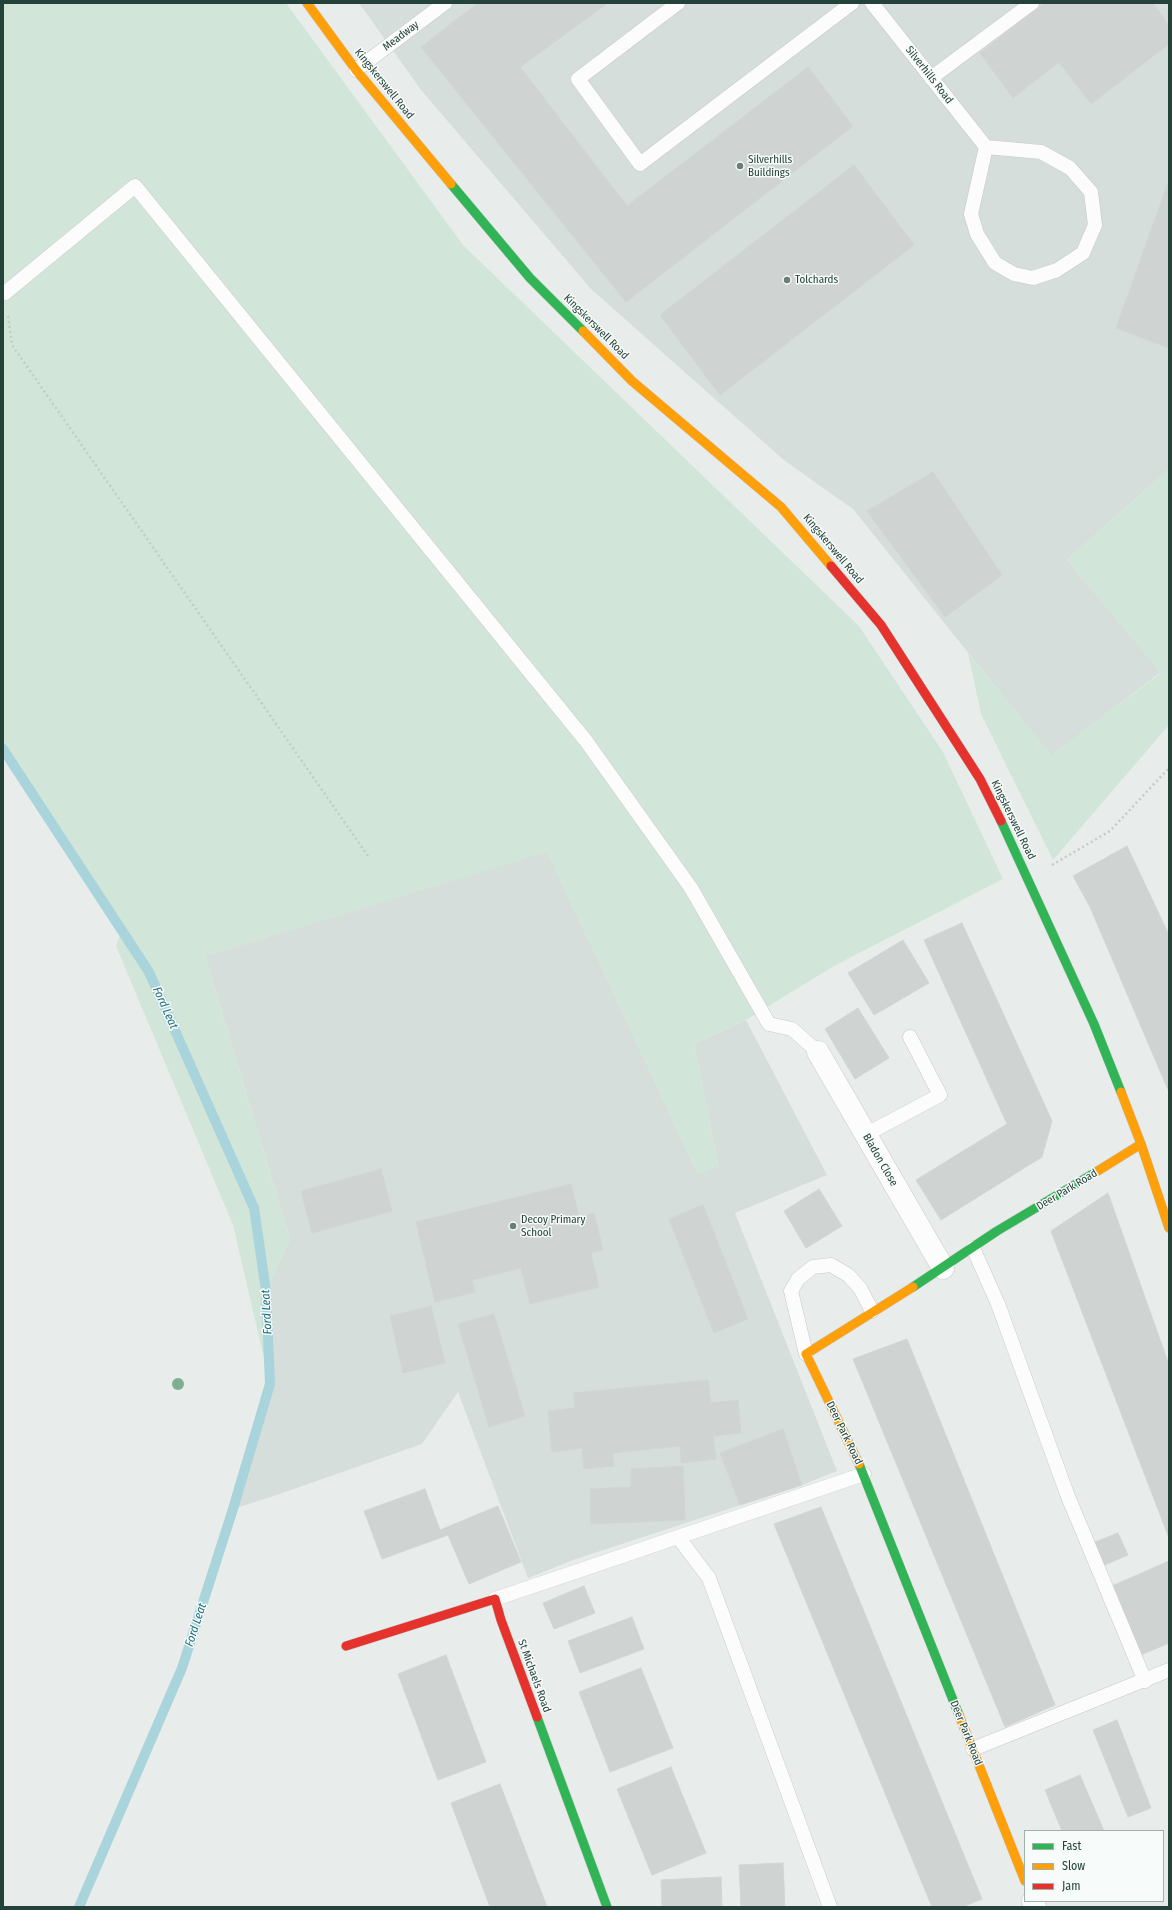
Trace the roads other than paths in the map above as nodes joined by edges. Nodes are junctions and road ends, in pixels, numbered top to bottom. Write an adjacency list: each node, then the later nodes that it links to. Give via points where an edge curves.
1 (307, 3): 7 (street, Kingskerswell Road)
2 (446, 3): 7 (lane, Meadway)
3 (678, 3): 4 (lane, via 578,79 640,164)
4 (852, 3)
5 (872, 3): 8 (lane, Silverhills Road)
6 (1032, 3): 8 (lane)
7 (356, 70): 14 (street, Kingskerswell Road, via 530,278 632,381 781,507 876,619 980,779 1094,1024)
8 (931, 78): 9 (lane, Silverhills Road)
9 (986, 147): 9 (lane, via 971,214 977,234 994,263 1014,274 1033,278 1057,270 1083,253 1095,225 1091,192 1070,168 1041,152)
10 (5, 294): 12 (lane, via 135,186 586,741 691,888 768,1024 792,1029)
11 (910, 1037): 13 (lane, via 940,1095)
12 (818, 1052): 13 (street, Bladon Close)
13 (865, 1134): 17 (street, Bladon Close)
14 (1141, 1144): 15 (street, Kingskerswell Road); 16 (street, Deer Park Road)
15 (1169, 1228)
16 (973, 1248): 17 (street, Deer Park Road); 25 (lane, via 998,1304 1067,1494)
17 (943, 1268): 18 (street, Deer Park Road)
18 (872, 1311): 19 (street, Deer Park Road); 19 (lane, via 860,1288 848,1275 831,1265 813,1267 798,1279 792,1291)
19 (806, 1354): 20 (street, Deer Park Road)
20 (864, 1474): 21 (lane); 26 (street, Deer Park Road)
21 (678, 1538): 22 (lane); 29 (lane, via 709,1578)
22 (495, 1599): 23 (street); 28 (street, St Michaels Road)
23 (346, 1646)
24 (1169, 1670): 25 (lane)
25 (1145, 1681): 26 (lane)
26 (973, 1749): 27 (street, Deer Park Road)
27 (1024, 1878)
28 (607, 1907)
29 (830, 1907)

